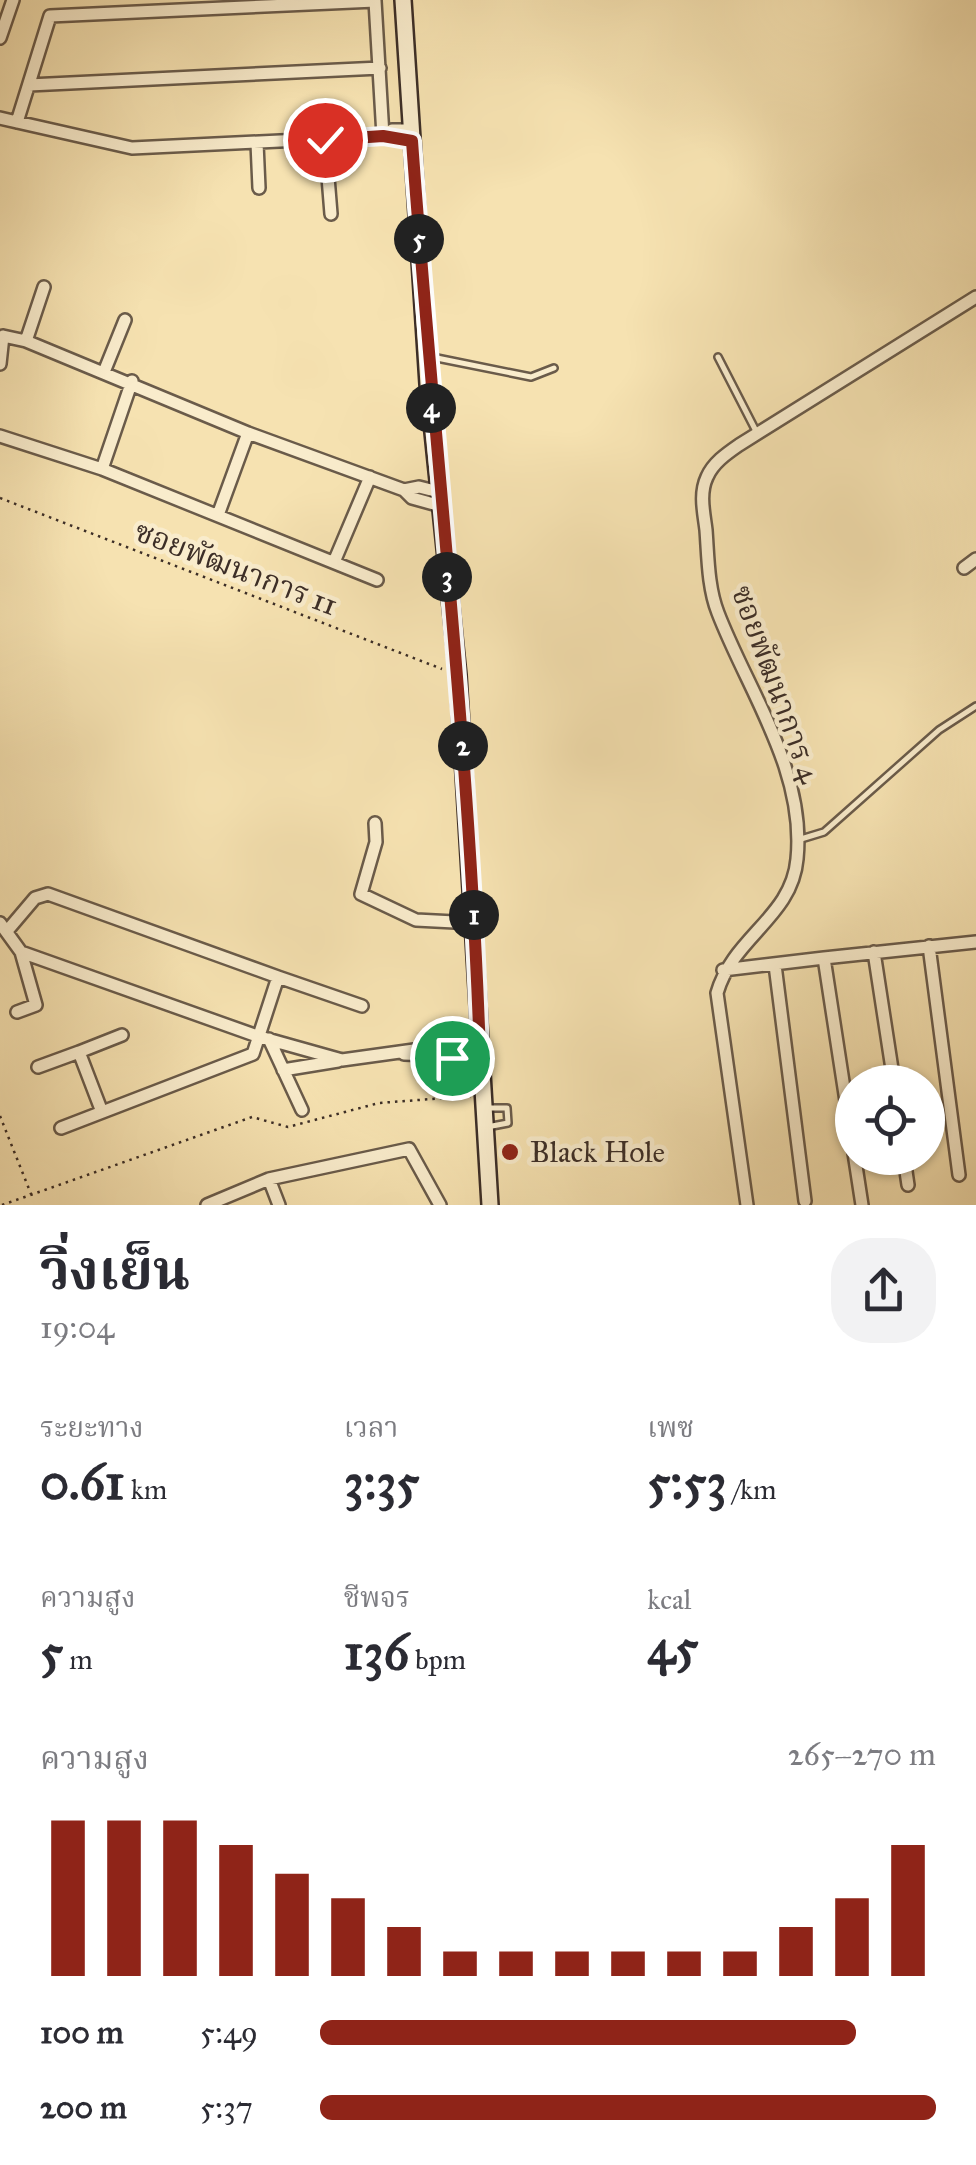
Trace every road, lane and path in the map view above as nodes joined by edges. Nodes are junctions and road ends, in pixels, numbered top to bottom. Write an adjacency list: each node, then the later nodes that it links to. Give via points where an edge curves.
1 (13, 0): 3 (street)
2 (403, 0): 8 (street)
3 (0, 38)
4 (380, 68): 5 (street); 5 (street, via 375,1 69,15 50,16); 9 (street)
5 (29, 85): 7 (street)
6 (0, 118): 7 (street)
7 (18, 122): 11 (street, via 132,148)
8 (411, 135): 9 (street, via 392,130); 18 (street)
9 (383, 136): 10 (street)
10 (325, 140): 11 (street); 13 (street)
11 (257, 143): 12 (street)
12 (259, 188)
13 (331, 214)
14 (44, 287): 17 (street)
15 (976, 297): 25 (street, ซอยพัฒนาการ 4)
16 (124, 320): 22 (street)
17 (26, 341): 20 (street, via 3,336); 22 (street)
18 (427, 356): 21 (lane, via 531,377); 30 (street)
19 (718, 357): 25 (lane)
20 (0, 364)
21 (554, 368)
22 (104, 372): 23 (street)
23 (132, 381): 24 (street); 27 (street)
24 (248, 433): 28 (street); 31 (street)
25 (756, 433): 39 (street, ซอยพัฒนาการ 4, via 707,476 704,510 716,610 771,728 798,818)
26 (0, 436): 27 (street)
27 (102, 470): 31 (street)
28 (370, 477): 30 (street, via 404,490 419,487); 33 (street)
29 (0, 498): 36 (path, ซอยพัฒนาการ 11)
30 (440, 499): 36 (street)
31 (218, 515): 33 (street)
32 (976, 559): 34 (street)
33 (334, 562): 35 (street)
34 (964, 568)
35 (377, 580)
36 (458, 675): 40 (street)
37 (976, 706): 39 (lane, via 939,730 824,832)
38 (375, 823): 40 (street, via 361,894 416,920)
39 (798, 840): 48 (street, ซอยพัฒนาการ 4, via 790,891)
40 (474, 923): 54 (street)
41 (3, 927): 44 (street); 49 (street, via 34,898 48,894)
42 (976, 942): 43 (street)
43 (928, 946): 45 (street); 67 (street)
44 (21, 952): 51 (street, via 36,1005); 53 (street)
45 (874, 952): 46 (street); 57 (street)
46 (824, 958): 47 (street); 78 (street)
47 (775, 965): 48 (street); 71 (street)
48 (724, 970): 77 (street, via 716,993 718,1029)
49 (278, 977): 50 (street); 53 (street)
50 (362, 1006)
51 (17, 1012)
52 (122, 1035): 55 (street)
53 (265, 1038): 56 (street); 59 (street); 62 (street, via 244,1060)
54 (479, 1049): 56 (street); 60 (street)
55 (80, 1052): 58 (street); 62 (street)
56 (342, 1060): 59 (street)
57 (891, 1065)
58 (38, 1068)
59 (284, 1070): 61 (street)
60 (483, 1102): 65 (street); 65 (lane, via 507,1108 508,1124); 70 (path, via 379,1104 288,1126 252,1117)
61 (302, 1110)
62 (102, 1112): 64 (street)
63 (0, 1116): 70 (path)
64 (61, 1128)
65 (484, 1128): 76 (street)
66 (906, 1175): 69 (street)
67 (959, 1176)
68 (270, 1180): 73 (street); 74 (street); 75 (street, via 409,1148)
69 (908, 1186)
70 (31, 1195): 72 (path)
71 (805, 1201)
72 (2, 1205)
73 (207, 1205)
74 (280, 1205)
75 (440, 1205)
76 (490, 1205)
77 (747, 1205)
78 (862, 1205)

